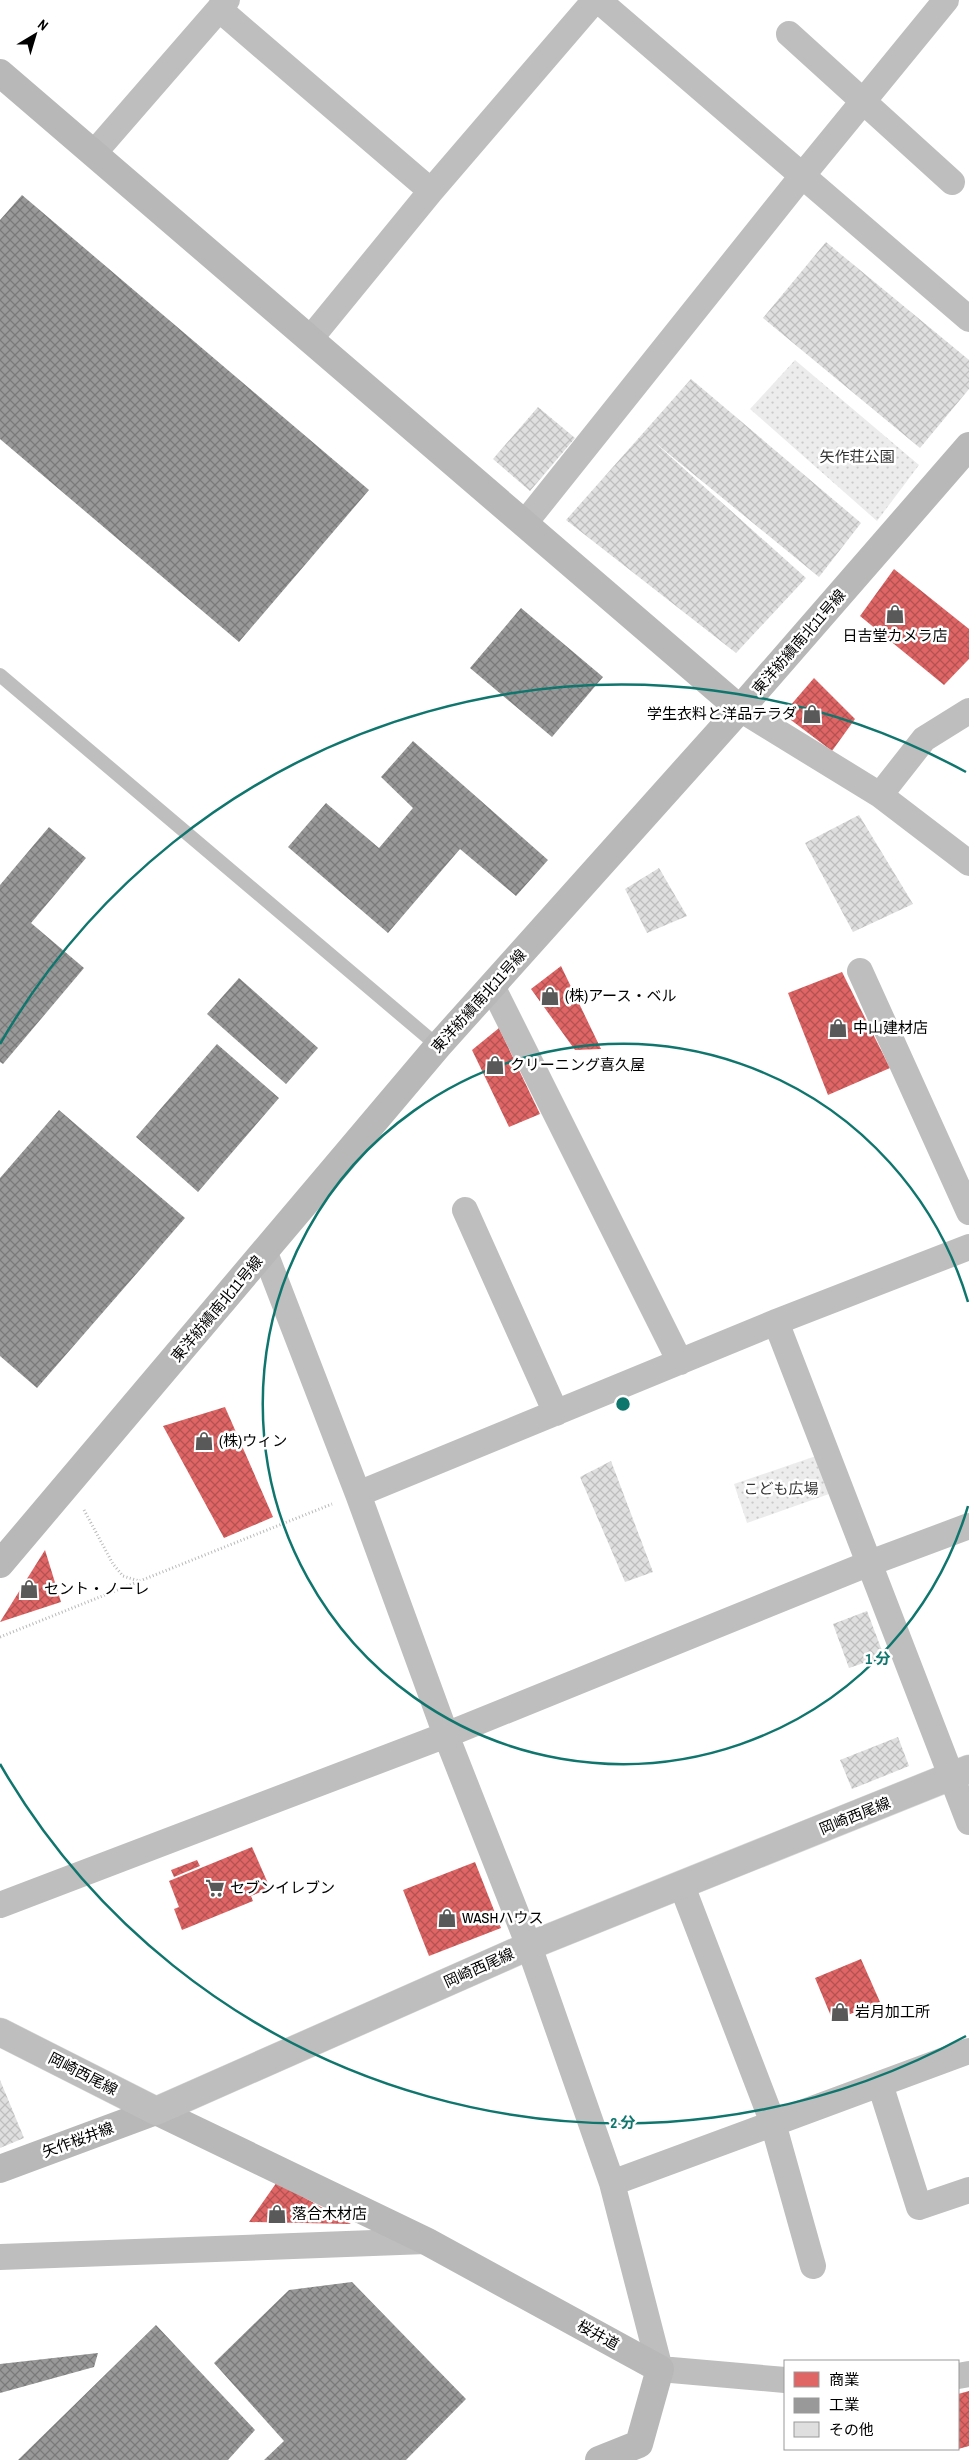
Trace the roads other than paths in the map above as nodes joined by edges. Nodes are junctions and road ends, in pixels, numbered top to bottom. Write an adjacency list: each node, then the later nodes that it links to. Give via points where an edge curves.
1 (596, 0): 8 (street); 10 (street)
2 (946, 0): 6 (street)
3 (223, 4): 7 (street); 10 (street)
4 (789, 34): 6 (street)
5 (0, 73): 7 (street)
6 (863, 102): 8 (street); 9 (street)
7 (94, 154): 12 (street)
8 (802, 176): 11 (street); 14 (street)
9 (952, 182)
10 (431, 191): 12 (street)
11 (969, 319)
12 (310, 339): 14 (street)
13 (969, 446): 16 (street, 東洋紡績南北11号線)
14 (524, 524): 16 (street)
15 (0, 675): 22 (lane)
16 (740, 709): 18 (street); 21 (street, 東洋紡績南北11号線)
17 (969, 711): 18 (street, via 924,739)
18 (880, 795): 19 (street)
19 (969, 863)
20 (860, 971): 24 (street)
21 (492, 986): 22 (street, 東洋紡績南北11号線); 28 (street)
22 (438, 1046): 26 (street, 東洋紡績南北11号線)
23 (465, 1210): 29 (street)
24 (969, 1212)
25 (968, 1250): 27 (street)
26 (264, 1253): 30 (street); 32 (street, 東洋紡績南北11号線)
27 (776, 1322): 28 (street); 33 (street)
28 (680, 1362): 29 (street)
29 (556, 1413): 30 (street)
30 (358, 1494): 34 (street)
31 (969, 1526): 33 (street)
32 (0, 1564)
33 (870, 1564): 34 (street); 35 (street)
34 (446, 1735): 38 (street); 39 (street)
35 (960, 1773): 36 (street); 37 (main road, 岡崎西尾線)
36 (969, 1822)
37 (682, 1886): 39 (main road, 岡崎西尾線); 44 (street)
38 (0, 1906)
39 (529, 1946): 43 (main road, 岡崎西尾線); 46 (street)
40 (0, 2032): 43 (main road, 岡崎西尾線)
41 (969, 2051): 42 (street)
42 (880, 2084): 44 (street); 47 (street, via 920,2207)
43 (156, 2111): 45 (street, 矢作桜井線); 48 (street, 桜井道)
44 (773, 2123): 46 (street); 50 (street)
45 (0, 2169)
46 (612, 2183): 51 (street)
47 (969, 2190)
48 (426, 2241): 49 (street); 51 (street, 桜井道)
49 (0, 2257)
50 (814, 2266)
51 (660, 2369): 52 (street, 桜井道); 53 (street)
52 (784, 2380)
53 (642, 2452): 54 (street)
54 (599, 2460)

